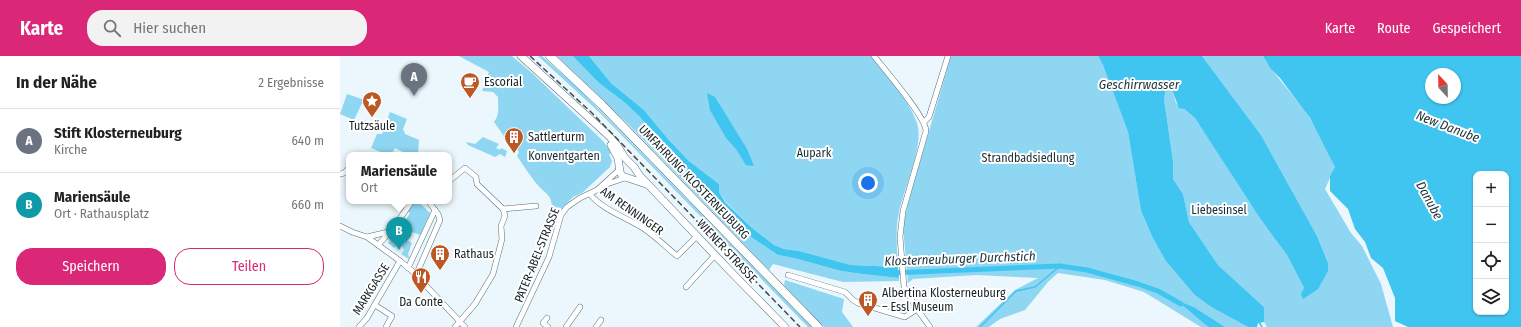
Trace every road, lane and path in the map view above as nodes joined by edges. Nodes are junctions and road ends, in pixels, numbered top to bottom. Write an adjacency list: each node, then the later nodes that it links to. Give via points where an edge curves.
1 (521, 56): 6 (street, WIENER STRASSE)
2 (550, 56): 47 (main road, UMFAHRUNG KLOSTERNEUBURG, via 602,105)
3 (874, 56): 5 (street)
4 (948, 56): 5 (street, via 930,117)
5 (924, 122): 34 (street, via 926,131 900,229 903,282)
6 (602, 131): 7 (street, WIENER STRASSE); 8 (street, WIENER STRASSE, via 615,150)
7 (634, 167): 8 (street, via 625,164); 9 (street, via 634,176); 12 (street, WIENER STRASSE)
8 (620, 169): 9 (street, WIENER STRASSE, via 621,175); 11 (street, PATER-ABEL-STRASSE)
9 (628, 178): 11 (street, PATER-ABEL-STRASSE); 12 (street, WIENER STRASSE)
10 (452, 179): 17 (street, via 465,168 476,177 477,184)
11 (603, 185): 13 (street, PATER-ABEL-STRASSE)
12 (654, 189): 23 (street, WIENER STRASSE)
13 (590, 194): 23 (street, AM RENNINGER, via 610,210 650,233 677,256); 42 (street, PATER-ABEL-STRASSE, via 567,207 561,215 549,257)
14 (410, 204): 22 (street)
15 (431, 204): 18 (street)
16 (536, 206): 17 (street)
17 (503, 209): 37 (street, via 502,239 493,274 475,304)
18 (436, 210): 28 (street); 29 (street, via 440,220)
19 (340, 221): 21 (street)
20 (340, 226): 21 (street)
21 (352, 232): 24 (street)
22 (388, 232): 24 (street); 25 (street)
23 (697, 236): 26 (street, WIENER STRASSE)
24 (367, 237): 25 (street)
25 (378, 245): 27 (street)
26 (715, 255): 31 (street); 46 (street, WIENER STRASSE)
27 (400, 261): 28 (street); 32 (street, MARKGASSE)
28 (408, 268): 29 (street)
29 (416, 275): 37 (street)
30 (788, 275): 34 (street, via 845,292 858,303 905,317)
31 (686, 287)
32 (375, 305): 38 (street, MARKGASSE); 39 (street, via 392,316)
33 (580, 307): 44 (street)
34 (917, 309): 48 (street)
35 (547, 318): 43 (street, via 543,324)
36 (601, 320): 45 (street)
37 (459, 322): 40 (street); 41 (street)
38 (359, 327)
39 (386, 327)
40 (455, 327)
41 (465, 327)
42 (516, 327)
43 (548, 327)
44 (566, 327)
45 (596, 327)
46 (786, 327)
47 (818, 327)
48 (930, 327)

